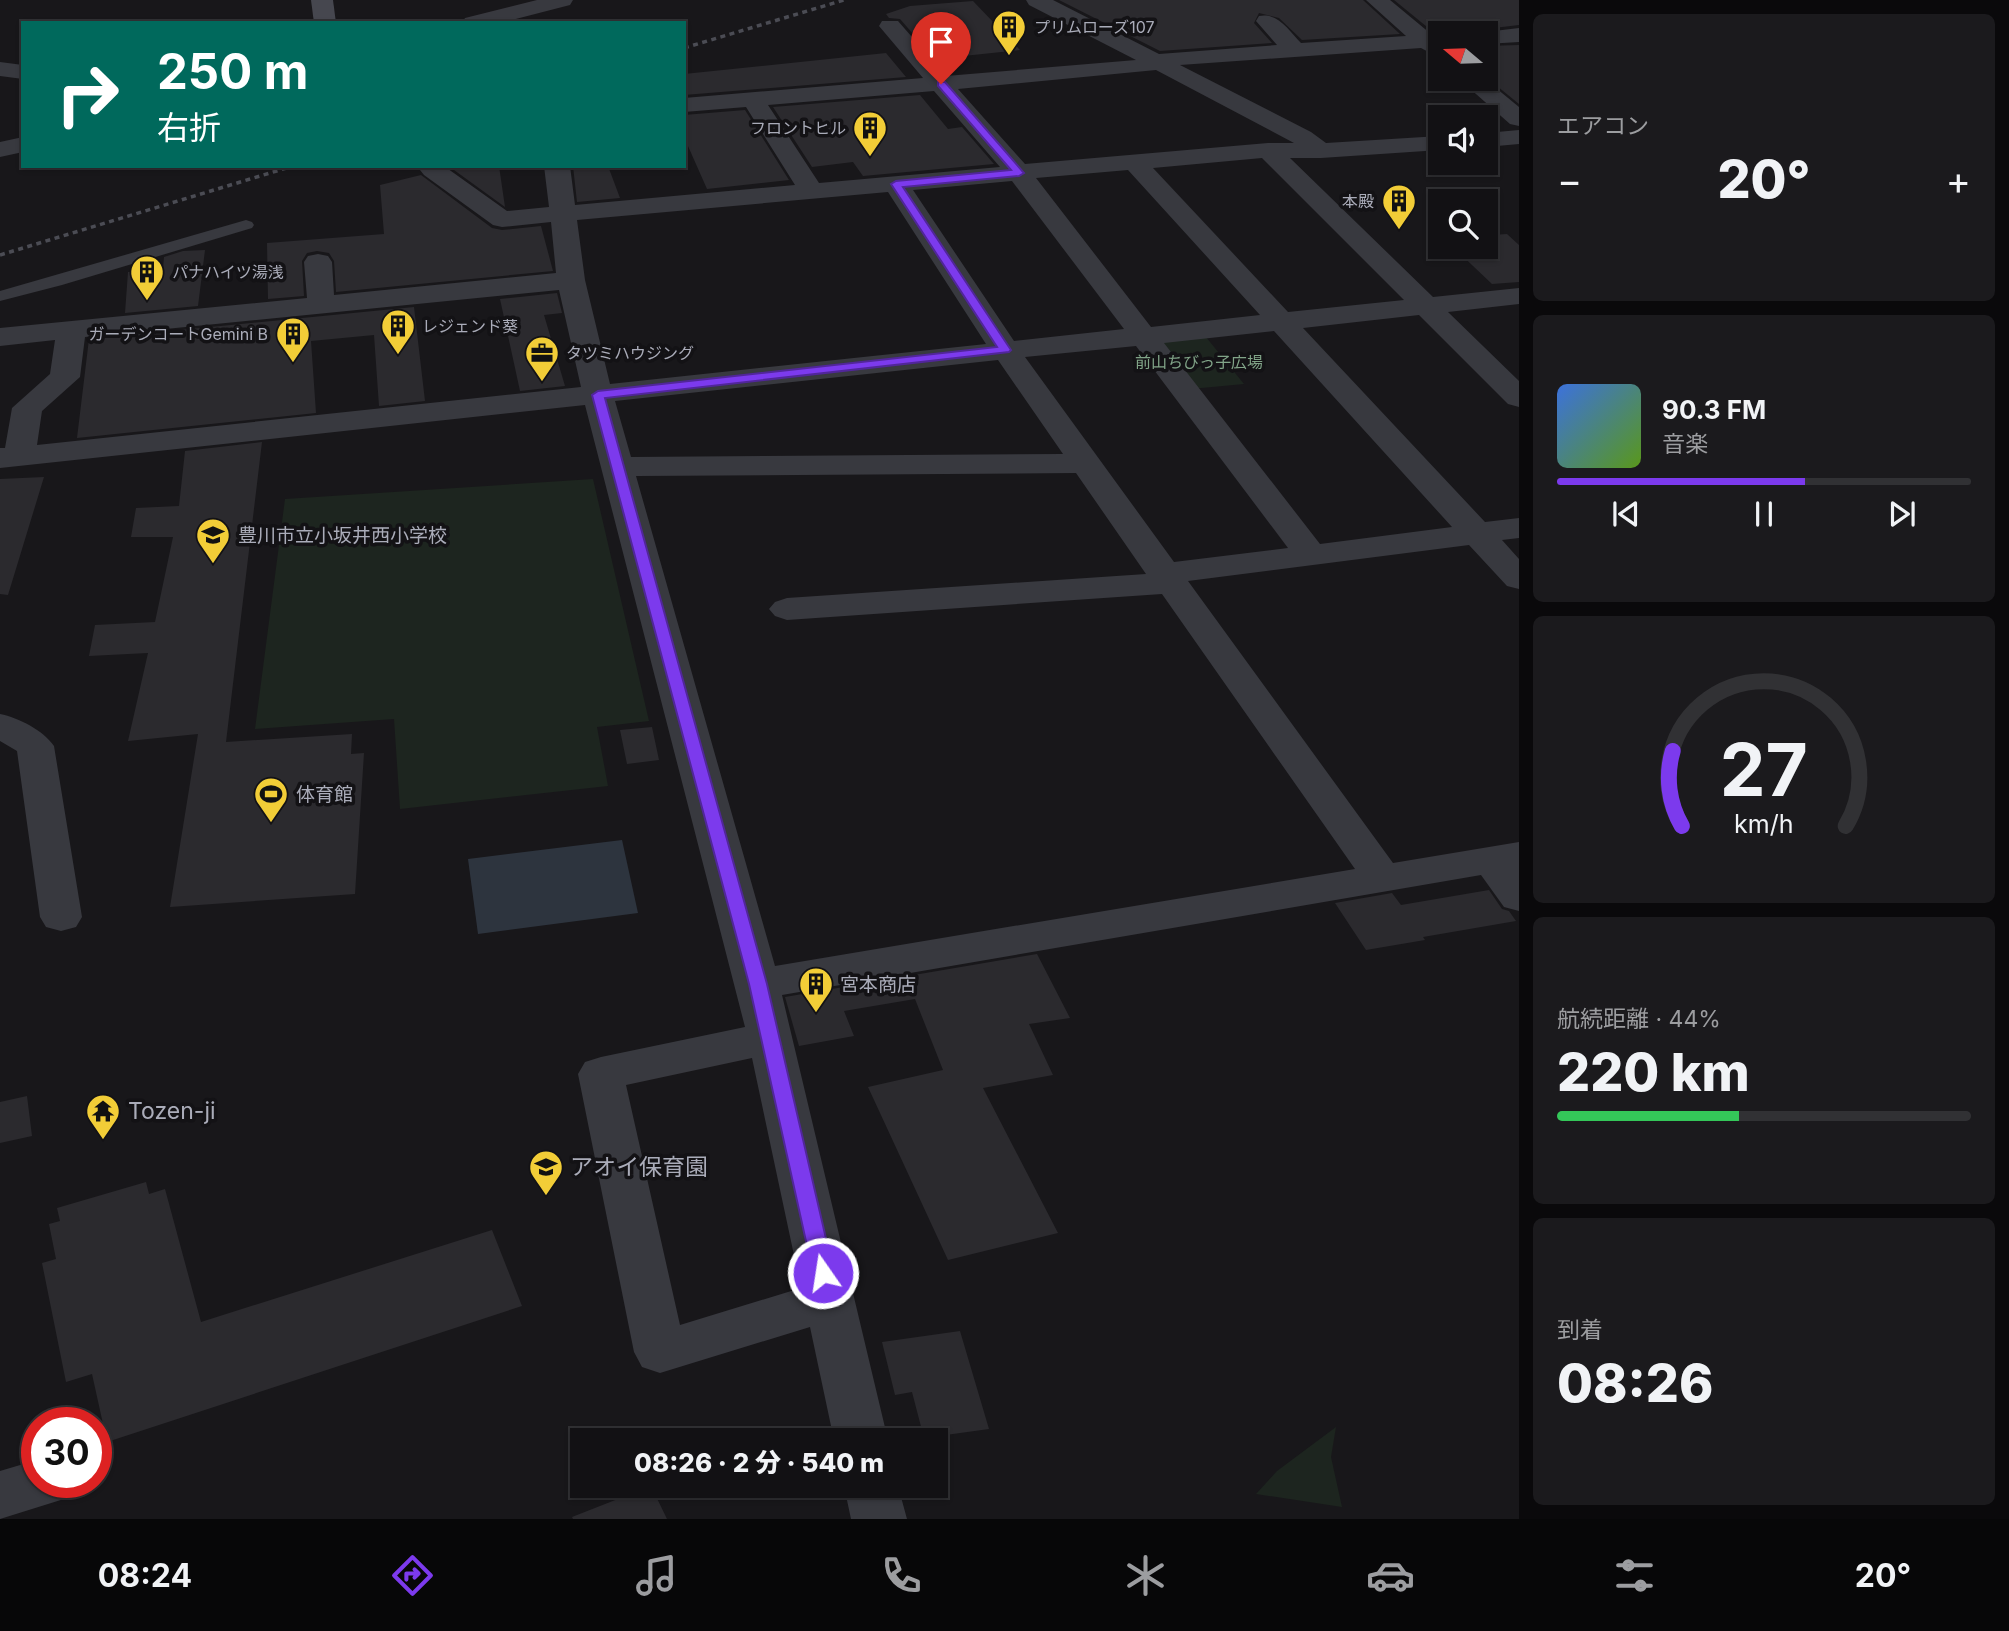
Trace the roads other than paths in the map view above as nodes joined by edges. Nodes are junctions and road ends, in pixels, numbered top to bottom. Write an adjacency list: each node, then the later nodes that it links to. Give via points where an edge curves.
1 (562, 0): 6 (street)
2 (1037, 0): 14 (street)
3 (1377, 0): 11 (street)
4 (323, 10): 5 (street)
5 (337, 21)
6 (481, 21)
7 (1267, 21): 13 (street)
8 (890, 26): 17 (street)
9 (1519, 35): 10 (street)
10 (1498, 36)
11 (1428, 39)
12 (1428, 45): 13 (street)
13 (1295, 50): 14 (street)
14 (1157, 62): 17 (street); 28 (street)
15 (0, 69): 16 (street)
16 (21, 72)
17 (941, 84): 19 (street); 32 (street)
18 (1485, 91): 21 (street)
19 (753, 100): 20 (street); 34 (street)
20 (686, 105)
21 (1519, 119)
22 (1519, 137): 23 (street)
23 (1498, 139)
24 (1428, 144): 28 (street)
25 (21, 145): 26 (street)
26 (0, 150)
27 (1268, 150): 28 (street); 29 (street); 42 (street)
28 (1321, 151)
29 (1134, 162): 32 (street); 43 (street)
30 (557, 168): 35 (street)
31 (433, 170): 35 (street, via 502,219)
32 (1019, 173): 33 (street); 45 (street)
33 (896, 184): 34 (street); 47 (street)
34 (812, 192): 35 (street)
35 (563, 214): 38 (street)
36 (246, 225): 39 (lane)
37 (318, 262): 41 (street)
38 (571, 280): 41 (street); 48 (street)
39 (0, 296)
40 (1519, 296): 42 (street)
41 (321, 303): 44 (street)
42 (1425, 305): 43 (street); 49 (street)
43 (1282, 320): 45 (street); 54 (street)
44 (71, 330): 46 (street); 50 (street, via 65,377 27,408)
45 (1140, 335): 47 (street); 55 (street)
46 (0, 337)
47 (1005, 350): 48 (street); 51 (street)
48 (598, 395): 50 (street); 52 (street)
49 (1519, 398)
50 (10, 457)
51 (1084, 463): 52 (street); 56 (street)
52 (616, 467): 64 (street)
53 (1519, 528): 54 (street)
54 (1478, 533): 55 (street); 57 (street)
55 (1312, 556): 56 (street)
56 (1167, 578): 58 (street); 61 (street)
57 (1519, 579)
58 (787, 609)
59 (0, 725): 63 (street, via 35,746)
60 (1505, 857): 61 (street); 62 (street)
61 (1382, 877): 64 (street)
62 (1519, 897)
63 (61, 917)
64 (758, 984): 65 (street)
65 (770, 1038): 66 (street); 66 (street, via 601,1074 660,1352)
66 (829, 1300): 67 (street)
67 (858, 1428)
68 (21, 1488): 69 (street)
69 (0, 1494)
70 (874, 1498): 71 (street)
71 (879, 1519)

